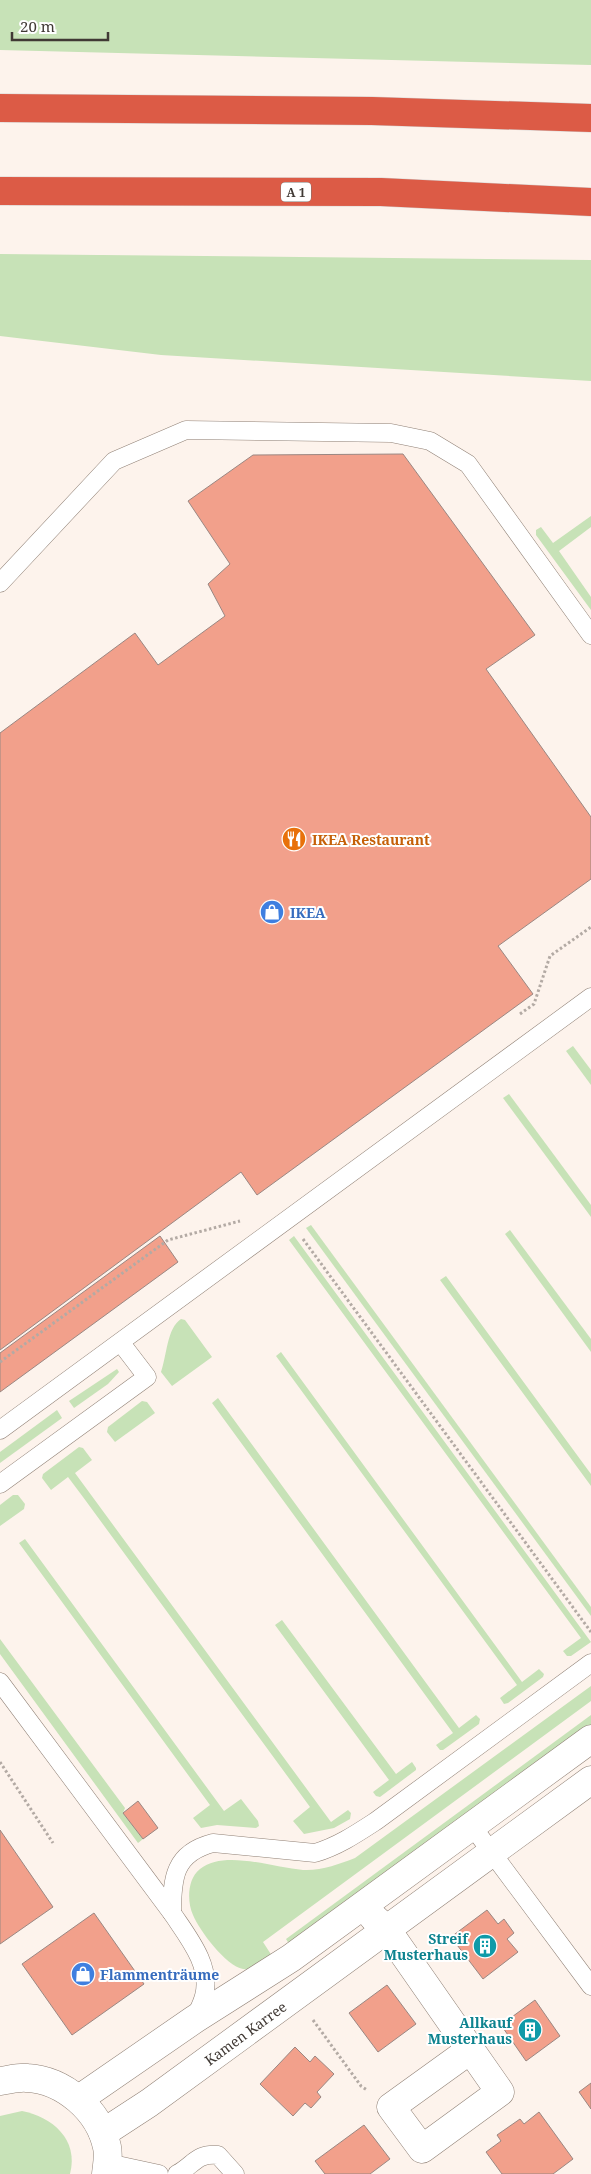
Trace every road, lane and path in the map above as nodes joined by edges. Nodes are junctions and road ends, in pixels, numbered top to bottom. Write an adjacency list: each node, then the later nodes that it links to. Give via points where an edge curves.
1 (0, 108): 2 (highway, via 372,110)
2 (591, 118)
3 (0, 191): 4 (highway, A 1, via 381,192)
4 (591, 202)
5 (0, 583): 6 (lane, via 114,461 186,430 391,432 430,441 468,464)
6 (591, 635)
7 (591, 927): 9 (path, via 550,956 534,1004)
8 (591, 997): 11 (lane)
9 (518, 1016)
10 (243, 1220): 13 (path, via 168,1240)
11 (288, 1220): 12 (lane); 16 (path)
12 (121, 1343): 14 (lane); 15 (lane, via 147,1377)
13 (0, 1362)
14 (0, 1430)
15 (0, 1484)
16 (591, 1632)
17 (591, 1664): 26 (lane, via 376,1822 329,1848 316,1853 213,1842 196,1847 180,1863 172,1885)
18 (0, 1682): 26 (lane)
19 (591, 1739): 22 (street)
20 (0, 1762): 23 (path)
21 (591, 1780): 24 (street, Kamen Karree)
22 (472, 1826): 24 (lane); 25 (street)
23 (53, 1844)
24 (492, 1853): 27 (street, Kamen Karree); 28 (lane)
25 (362, 1906): 27 (street); 30 (street, via 291,1958)
26 (172, 1913): 30 (lane, via 203,1965 206,1979 204,1996)
27 (387, 1930): 29 (street, Kamen Karree); 31 (street)
28 (591, 1986)
29 (295, 1996): 34 (path, via 361,2086); 35 (street, Kamen Karree)
30 (195, 2019): 33 (street)
31 (470, 2050): 34 (street); 34 (street, via 500,2092 422,2149)
32 (0, 2081): 33 (street, via 27,2078 54,2084)
33 (79, 2099): 35 (street)
34 (390, 2107)
35 (103, 2133): 36 (street)
36 (107, 2168): 37 (lane)
37 (159, 2174)
38 (178, 2174): 39 (lane, via 207,2154 218,2155)
39 (235, 2174)

